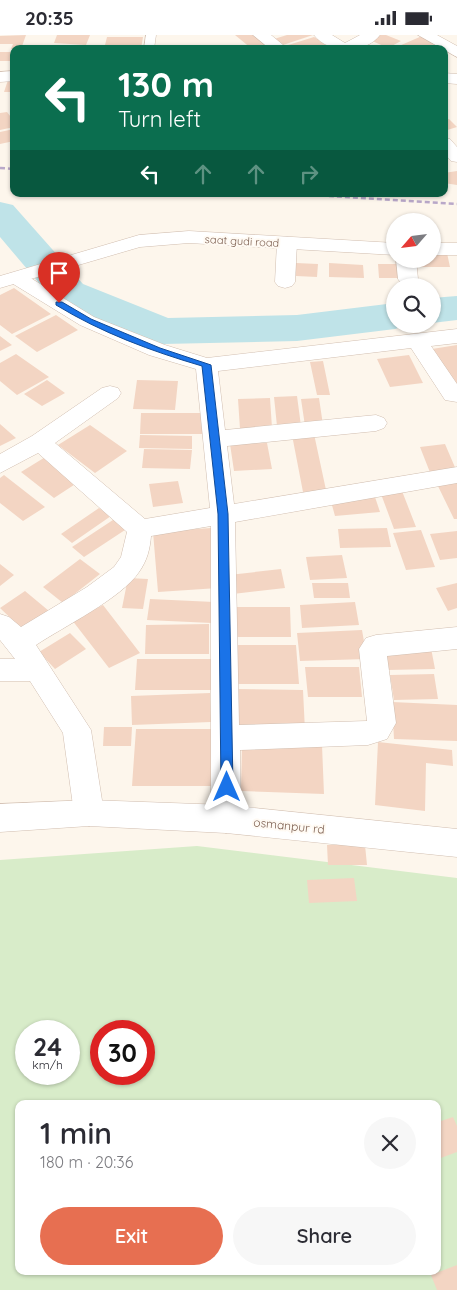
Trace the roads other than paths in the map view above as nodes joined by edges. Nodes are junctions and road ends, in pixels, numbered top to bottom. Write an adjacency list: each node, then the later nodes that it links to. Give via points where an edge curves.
1 (261, 35): 6 (street)
2 (322, 35): 7 (street)
3 (372, 35): 8 (street)
4 (426, 35): 5 (street)
5 (450, 42): 9 (street)
6 (275, 45)
7 (338, 45)
8 (352, 45)
9 (457, 51)
10 (448, 147): 11 (street)
11 (457, 157)
12 (288, 243): 13 (street, saat gudi road); 16 (street, saat gudi road, via 189,237 139,241 90,253); 17 (street)
13 (386, 248)
14 (441, 249): 15 (street)
15 (457, 249)
16 (9, 280): 20 (street, via 88,321 157,350)
17 (285, 282)
18 (457, 336): 19 (street)
19 (416, 340): 20 (street); 22 (street, via 453,395)
20 (206, 365): 24 (street)
21 (110, 393): 25 (street)
22 (457, 395)
23 (376, 423): 24 (street)
24 (216, 439): 28 (street)
25 (40, 442): 26 (street); 29 (street)
26 (0, 465)
27 (457, 475): 28 (street)
28 (223, 514): 29 (street); 34 (street)
29 (140, 529): 30 (street, via 130,567 112,581)
30 (10, 633): 33 (street)
31 (457, 638): 34 (street, via 376,646 373,649 382,723 377,730 368,733)
32 (0, 670): 33 (street)
33 (38, 670): 35 (street, via 78,730)
34 (227, 738): 37 (street)
35 (89, 813): 36 (street, osmanpur rd); 37 (street, osmanpur rd)
36 (0, 818)
37 (226, 819): 38 (street, osmanpur rd)
38 (457, 843)

